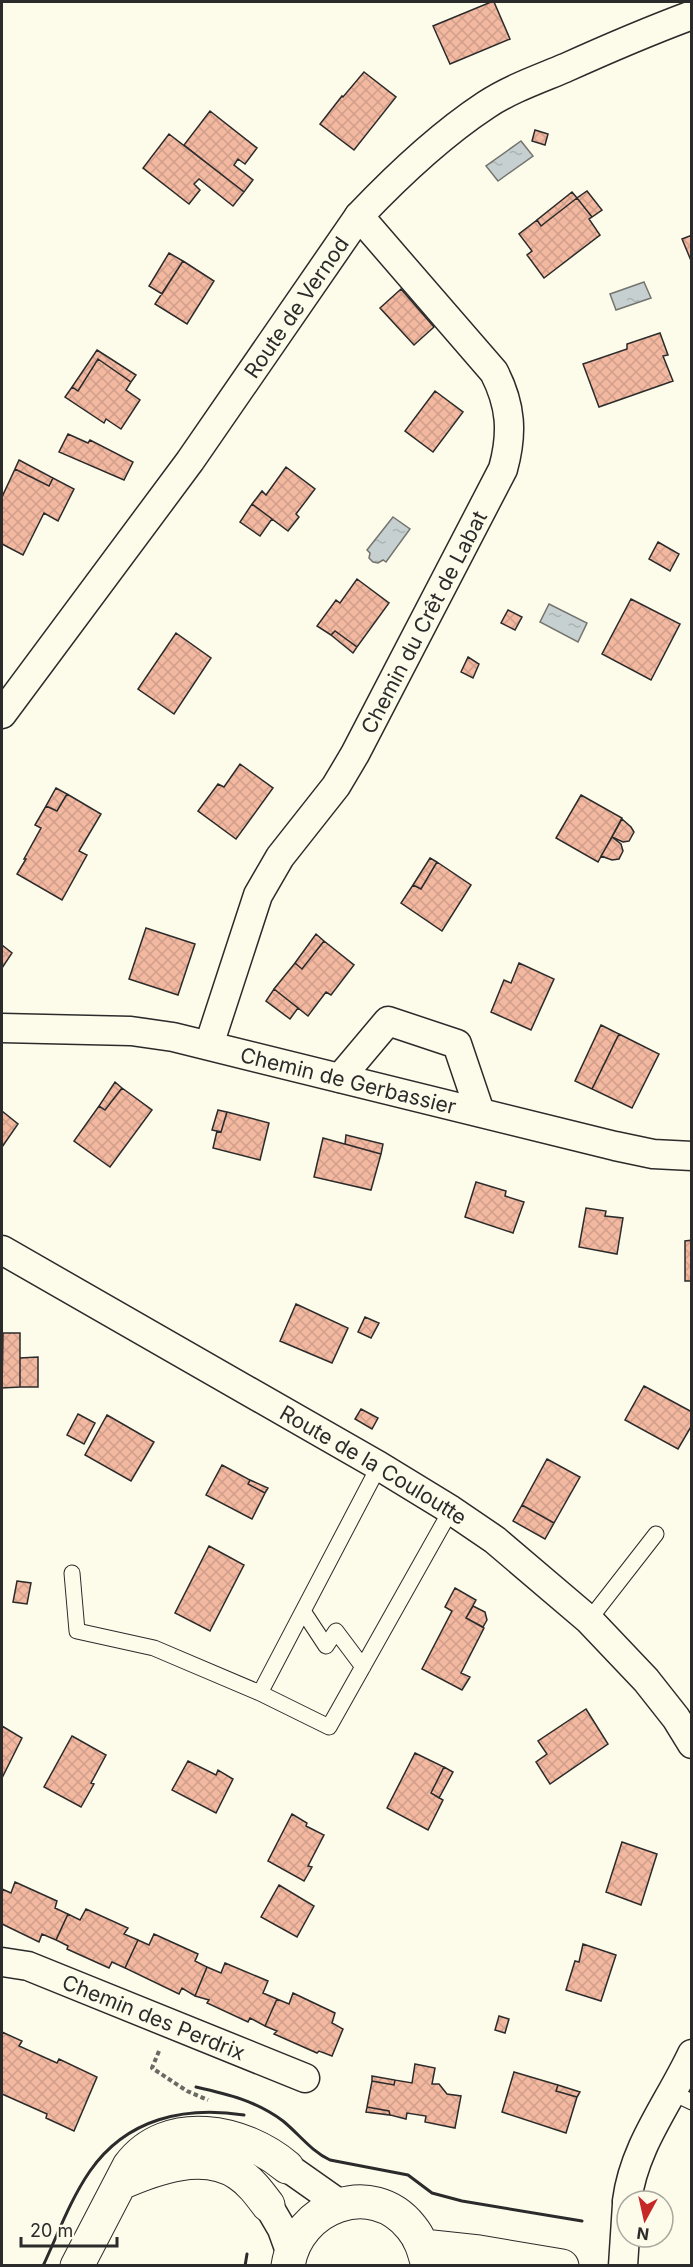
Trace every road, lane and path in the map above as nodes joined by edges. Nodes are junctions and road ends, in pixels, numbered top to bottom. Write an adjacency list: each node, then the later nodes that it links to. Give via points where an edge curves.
1 (692, 15): 2 (street, Route de Vernod, via 488,104 417,159)
2 (359, 216): 3 (street, Route de Vernod, via 190,461); 5 (street, Chemin du Crêt de Labat, via 494,372 510,420 508,453 356,754 280,857 258,895)
3 (2, 714)
4 (2, 1028): 5 (street, Chemin de Gerbassier, via 131,1031)
5 (209, 1045): 6 (street, Chemin de Gerbassier)
6 (340, 1078): 7 (street, Chemin de Gerbassier); 7 (street, via 388,1021 458,1044)
7 (480, 1112): 8 (street, Chemin de Gerbassier, via 653,1154)
8 (692, 1156)
9 (2, 1250): 10 (street, Route de la Couloutte)
10 (379, 1466): 11 (street, Route de la Couloutte); 14 (lane)
11 (452, 1510): 15 (street, Route de la Couloutte, via 495,1540); 16 (lane)
12 (656, 1534): 15 (lane)
13 (72, 1573): 17 (lane, via 77,1631 154,1648)
14 (303, 1611): 16 (lane, via 326,1646 336,1631); 17 (lane)
15 (589, 1620): 18 (street, Route de la Couloutte, via 646,1680)
16 (363, 1667): 17 (lane, via 328,1727)
17 (260, 1693)
18 (692, 1744)
19 (2, 1962): 20 (street, Chemin des Perdrix, via 28,1966)
20 (170, 2025): 22 (street, Chemin des Perdrix); 24 (path, via 152,2068 187,2091)
21 (692, 2054): 23 (street)
22 (305, 2078)
23 (681, 2097): 27 (street, via 633,2170)
24 (212, 2101)
25 (287, 2168): 26 (street, via 262,2150 238,2140 193,2133 151,2144 137,2155); 29 (street)
26 (121, 2183): 28 (street, via 177,2164 217,2165 238,2172); 33 (street)
27 (629, 2189)
28 (268, 2205): 32 (street, via 282,2229)
29 (341, 2205): 31 (street, via 370,2203 392,2211 411,2226); 32 (street, via 325,2210 307,2224 294,2242)
30 (624, 2249): 35 (street)
31 (425, 2256): 34 (street, via 479,2252)
32 (290, 2260)
33 (77, 2265)
34 (562, 2265)
35 (623, 2265)

